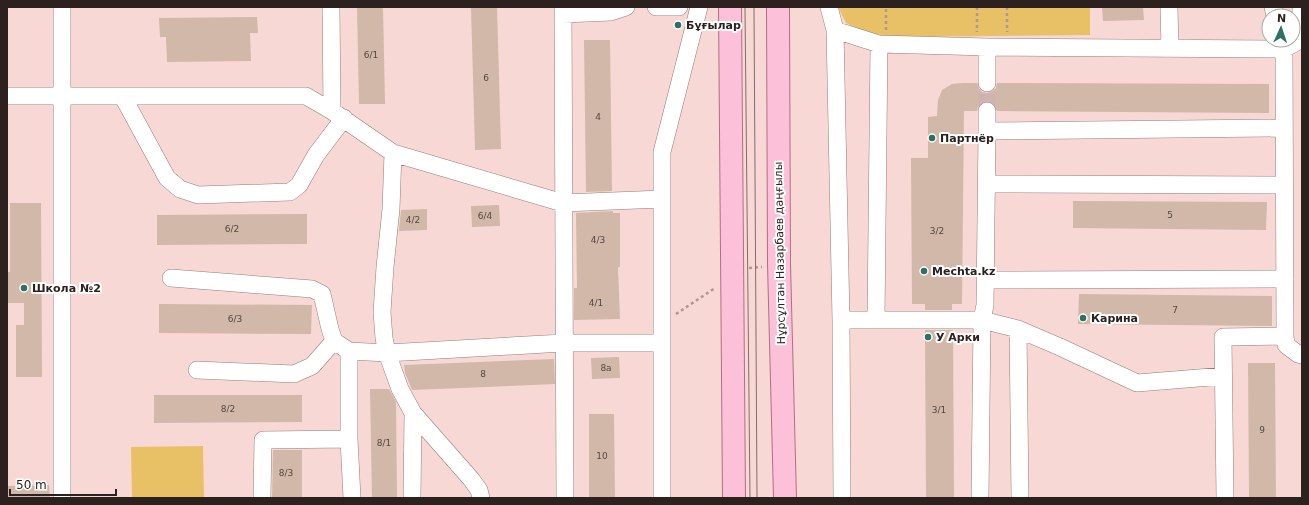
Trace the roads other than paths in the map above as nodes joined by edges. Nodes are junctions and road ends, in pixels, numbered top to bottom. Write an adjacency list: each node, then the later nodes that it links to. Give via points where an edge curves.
1 (62, 7): 22 (lane)
2 (331, 7): 25 (lane)
3 (626, 7): 12 (lane, via 611,12)
4 (656, 7): 5 (lane)
5 (679, 7)
6 (699, 7): 31 (lane, via 662,152)
7 (730, 7): 58 (main road)
8 (778, 7): 59 (main road, Нұрсұлтан Назарбаев даңғылы)
9 (829, 7): 13 (lane)
10 (1169, 7): 19 (lane)
11 (1301, 7): 14 (lane)
12 (563, 10): 32 (lane)
13 (835, 30): 15 (lane); 36 (lane)
14 (1302, 39)
15 (882, 40): 16 (lane); 37 (lane)
16 (982, 42): 19 (lane); 20 (lane)
17 (1261, 46): 19 (lane)
18 (1282, 48): 26 (lane)
19 (1170, 49)
20 (988, 83)
21 (7, 96): 22 (lane)
22 (63, 96): 23 (lane); 51 (lane)
23 (123, 96): 25 (lane, via 306,96); 25 (lane, via 167,178 180,189 198,194 290,192 299,186)
24 (987, 111): 27 (lane)
25 (338, 115): 28 (lane)
26 (1284, 128): 27 (lane); 30 (lane)
27 (987, 131): 29 (lane)
28 (393, 153): 32 (lane); 45 (lane, via 382,312)
29 (987, 184): 30 (lane); 35 (lane)
30 (1284, 185): 34 (lane)
31 (662, 199): 32 (lane); 43 (lane)
32 (563, 203): 42 (lane)
33 (171, 278): 41 (lane, via 312,289 322,294)
34 (1285, 278): 35 (lane); 40 (lane)
35 (986, 280): 38 (lane)
36 (841, 320): 37 (lane); 60 (lane)
37 (876, 320): 38 (lane)
38 (982, 320): 39 (lane); 61 (lane)
39 (1018, 330): 48 (lane, via 1137,383); 62 (lane)
40 (1285, 336): 46 (lane, via 1286,345); 48 (lane, via 1223,337)
41 (334, 341): 44 (lane); 47 (lane, via 312,366 294,374)
42 (563, 343): 43 (lane); 45 (lane); 56 (lane)
43 (661, 343): 57 (lane)
44 (349, 351): 45 (lane); 50 (lane)
45 (387, 353): 49 (lane, via 400,389)
46 (1302, 355)
47 (197, 370)
48 (1223, 376): 63 (lane)
49 (413, 413): 54 (lane); 55 (lane, via 471,479)
50 (349, 439): 52 (lane, via 263,440); 53 (lane)
51 (62, 498)
52 (262, 498)
53 (352, 498)
54 (412, 498)
55 (481, 498)
56 (565, 498)
57 (662, 498)
58 (734, 498)
59 (785, 498)
60 (842, 498)
61 (980, 498)
62 (1020, 498)
63 (1225, 498)

